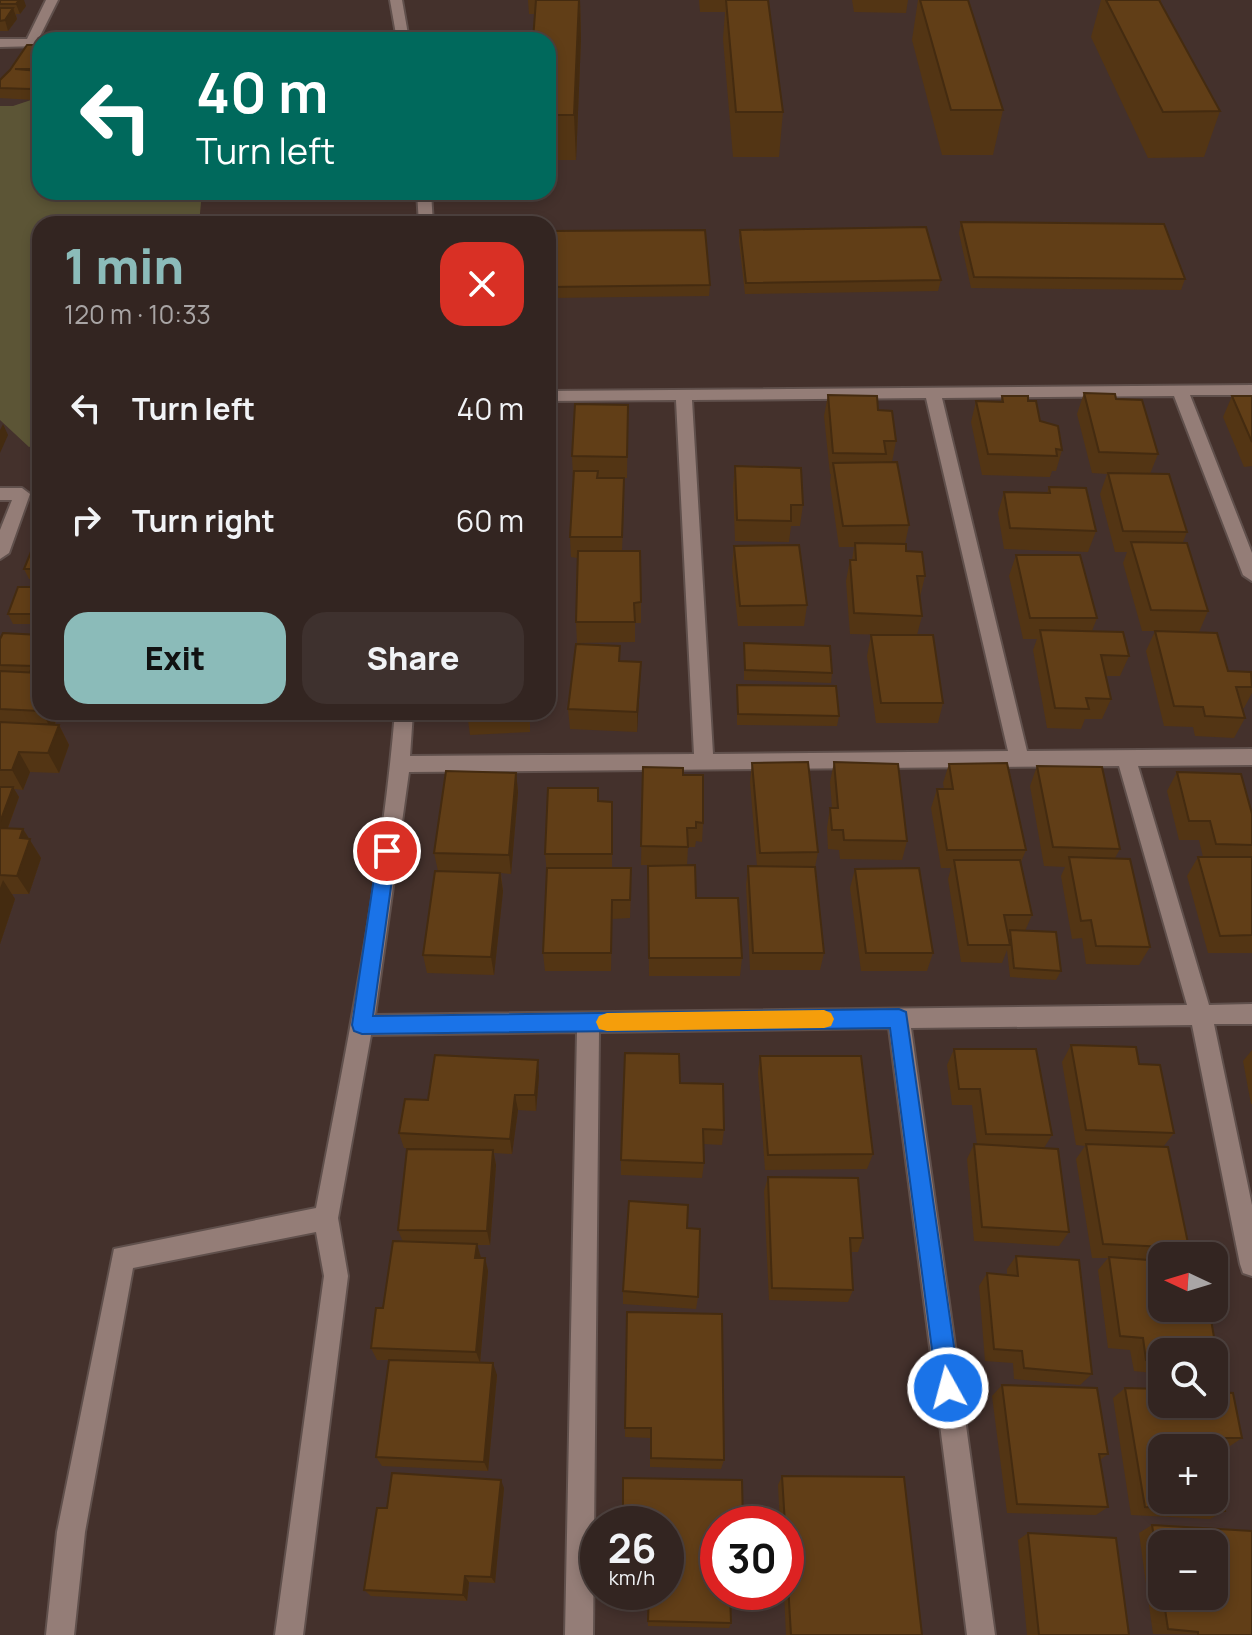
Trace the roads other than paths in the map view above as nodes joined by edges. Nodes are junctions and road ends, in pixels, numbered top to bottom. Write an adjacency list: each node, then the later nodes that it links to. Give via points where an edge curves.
1 (52, 0): 3 (street)
2 (396, 0): 4 (street)
3 (39, 32)
4 (402, 32)
5 (32, 42): 6 (street)
6 (0, 43)
7 (1252, 390): 8 (street)
8 (1180, 391): 9 (street); 14 (street)
9 (933, 393): 10 (street); 18 (street)
10 (684, 395): 11 (street); 19 (street)
11 (556, 396)
12 (0, 494): 13 (street, via 22,494)
13 (0, 553)
14 (1252, 575)
15 (403, 720): 20 (street)
16 (1252, 757): 17 (street)
17 (1126, 758): 18 (street); 22 (street)
18 (1019, 759): 19 (street)
19 (704, 762): 20 (street)
20 (400, 764): 25 (street)
21 (1252, 1014): 22 (street)
22 (1201, 1015): 23 (street); 27 (street)
23 (899, 1018): 24 (street); 31 (street)
24 (588, 1022): 25 (street); 30 (street)
25 (362, 1025): 26 (street)
26 (326, 1218): 28 (street, via 123,1258 71,1532); 29 (street, via 336,1276)
27 (1252, 1264)
28 (60, 1635)
29 (289, 1635)
30 (579, 1635)
31 (981, 1635)

